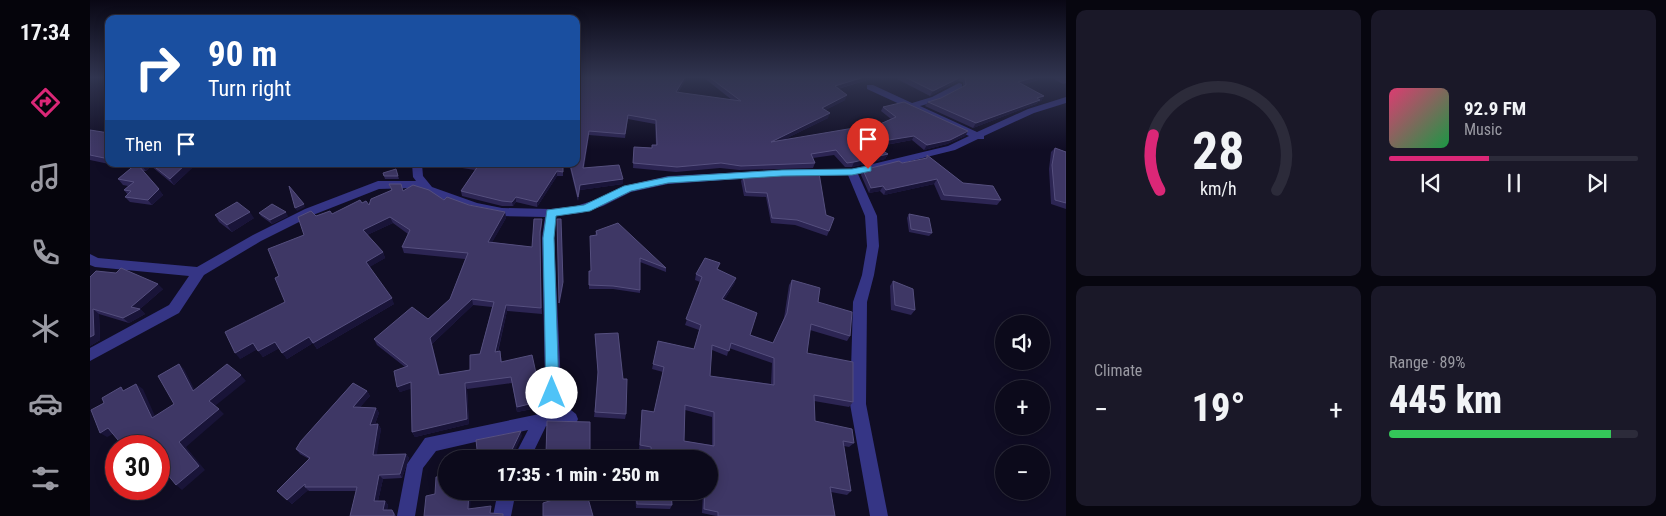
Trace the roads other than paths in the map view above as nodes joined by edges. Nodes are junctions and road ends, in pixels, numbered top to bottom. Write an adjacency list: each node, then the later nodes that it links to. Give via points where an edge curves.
1 (904, 101): 4 (street)
2 (928, 101): 4 (street)
3 (1063, 101): 5 (street, via 1031,111)
4 (914, 105): 5 (street)
5 (980, 137): 7 (street, via 951,148)
6 (417, 167): 8 (street, via 418,176)
7 (852, 172): 9 (street, via 668,180 628,189 586,208); 18 (street, via 871,216 873,246 860,302 858,404)
8 (428, 188): 9 (street, via 475,206 502,212); 11 (street, via 394,183 356,192 257,238)
9 (551, 213): 13 (street, via 548,238 553,384 549,402 570,419)
10 (90, 259): 11 (street)
11 (199, 272): 12 (street, via 174,309)
12 (90, 355)
13 (542, 419): 14 (street); 16 (street, via 431,444 415,464)
14 (526, 450)
15 (505, 500): 17 (street)
16 (406, 516)
17 (502, 516)
18 (879, 516)

